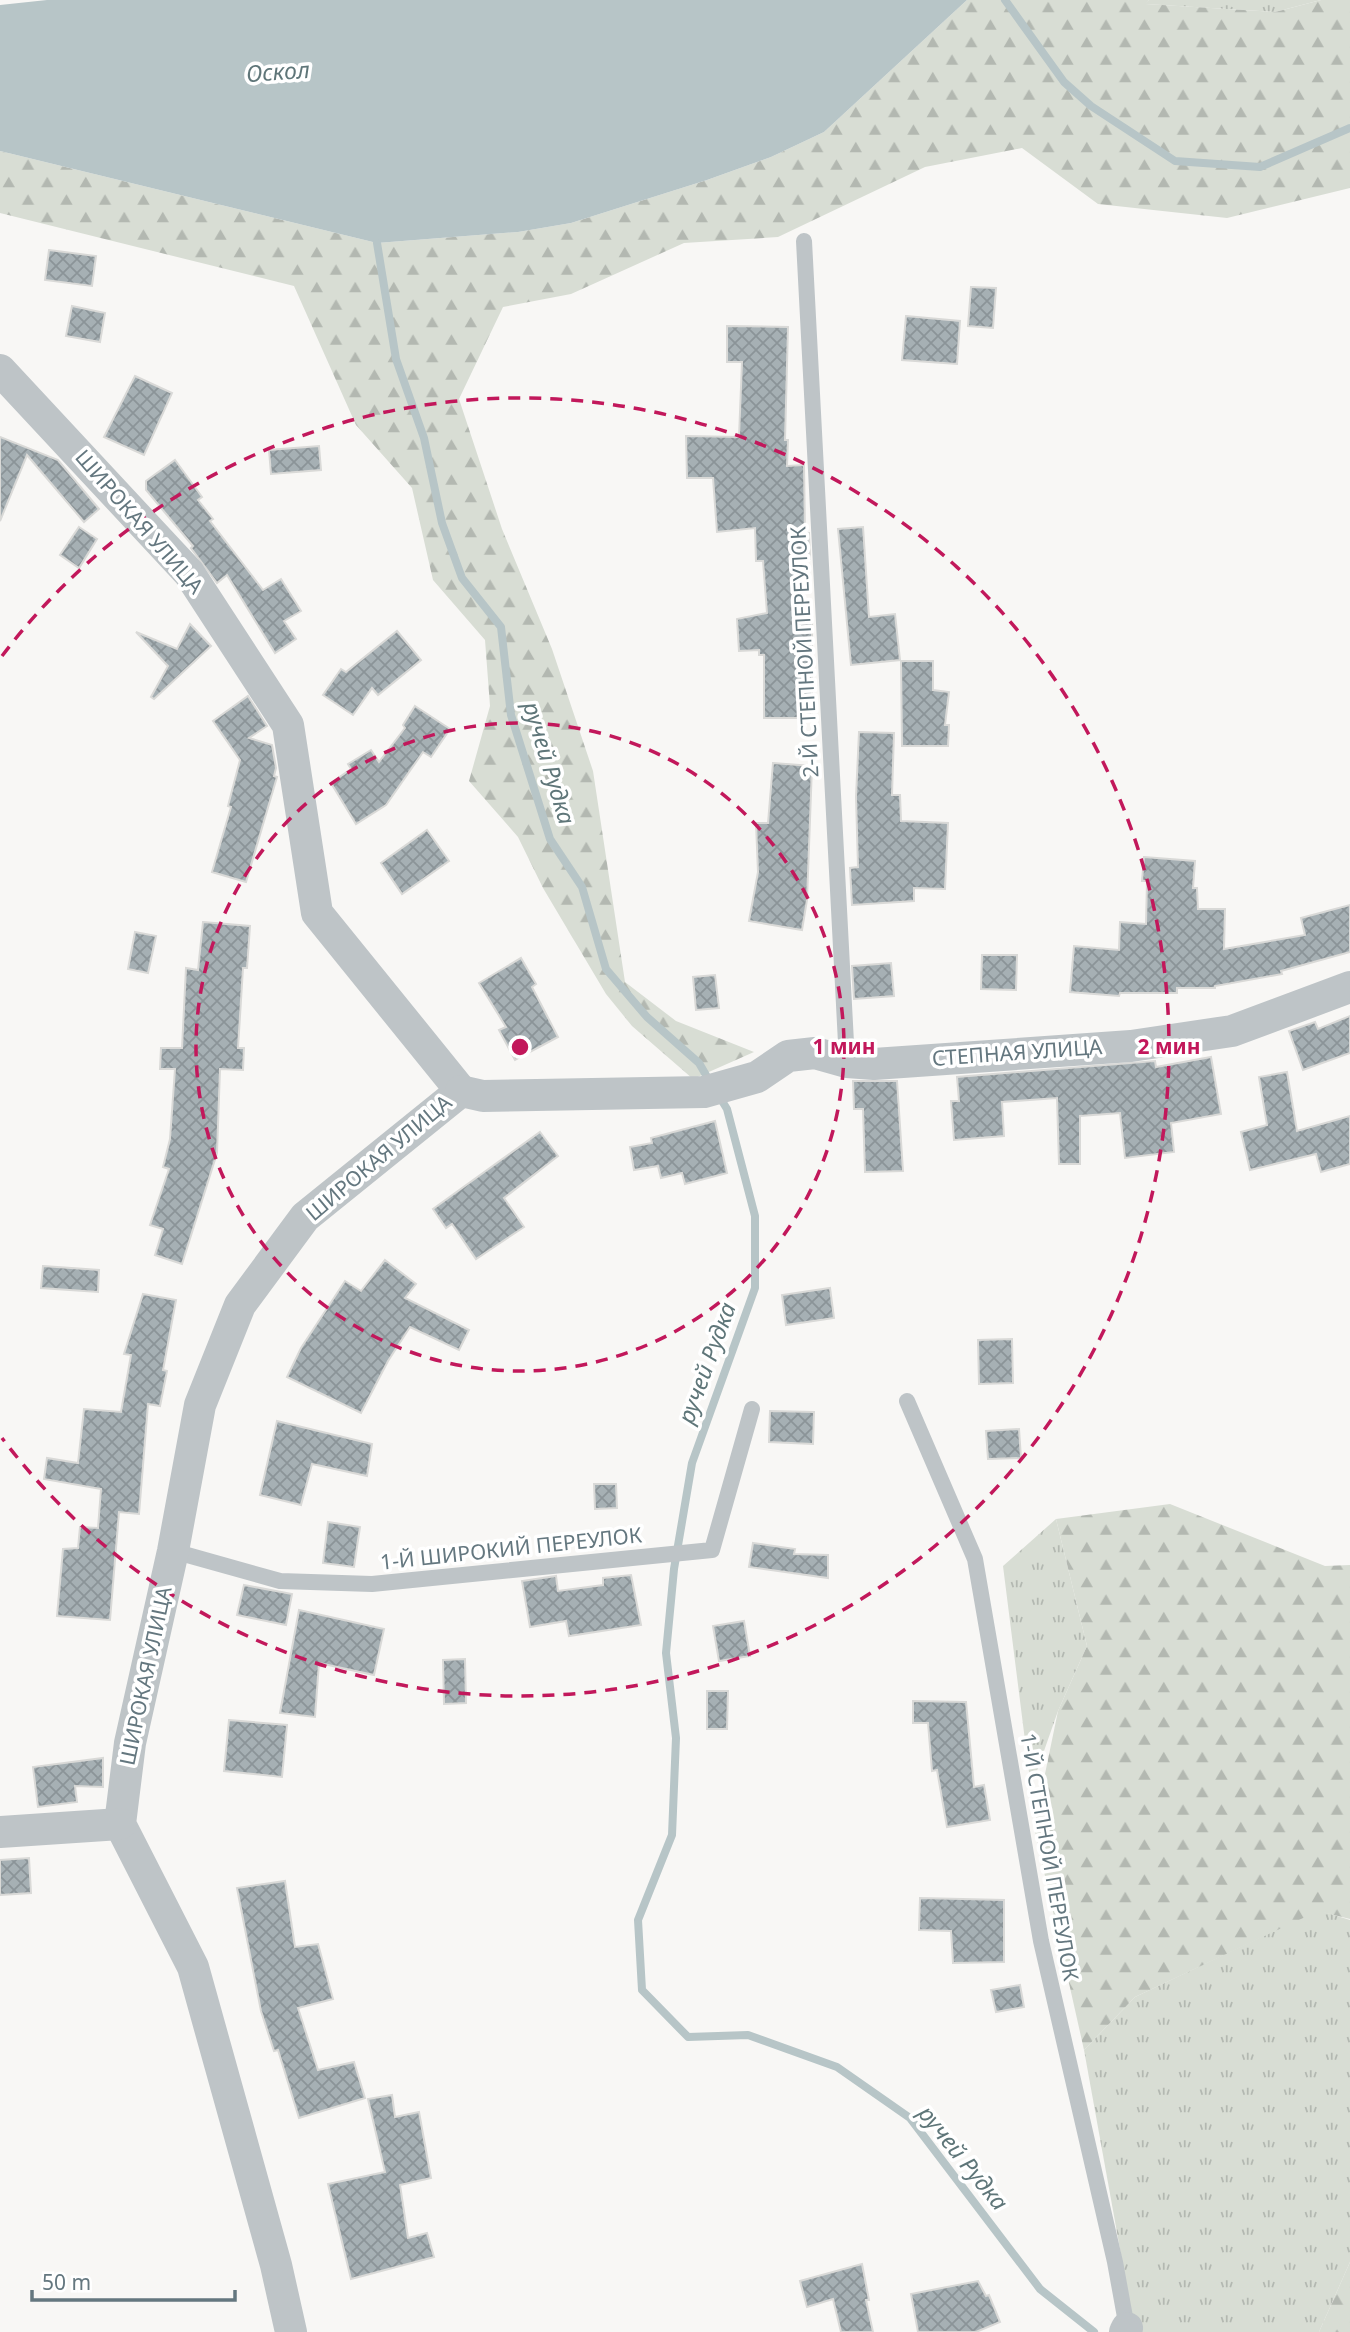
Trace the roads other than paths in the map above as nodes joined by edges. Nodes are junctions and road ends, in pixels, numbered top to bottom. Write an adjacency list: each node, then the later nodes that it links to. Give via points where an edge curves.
1 (804, 241): 4 (lane, 2-Й СТЕПНОЙ ПЕРЕУЛОК)
2 (0, 370): 5 (street, ШИРОКАЯ УЛИЦА, via 189,573 288,725 317,913)
3 (1350, 986): 4 (street, СТЕПНАЯ УЛИЦА, via 1232,1031 1131,1046)
4 (847, 1062): 5 (street, СТЕПНАЯ УЛИЦА, via 816,1053 788,1056 757,1076 715,1089 483,1096)
5 (461, 1091): 8 (street, ШИРОКАЯ УЛИЦА, via 305,1217 240,1305 200,1405)
6 (907, 1401): 11 (lane, 1-Й СТЕПНОЙ ПЕРЕУЛОК, via 975,1559 1041,1941 1115,2262)
7 (752, 1409): 8 (lane, 1-Й ШИРОКИЙ ПЕРЕУЛОК, via 712,1550 372,1584 280,1581)
8 (173, 1551): 9 (street, ШИРОКАЯ УЛИЦА, via 130,1743)
9 (120, 1824): 10 (street); 12 (street, via 192,1967)
10 (0, 1832)
11 (1126, 2330)
12 (291, 2332)

